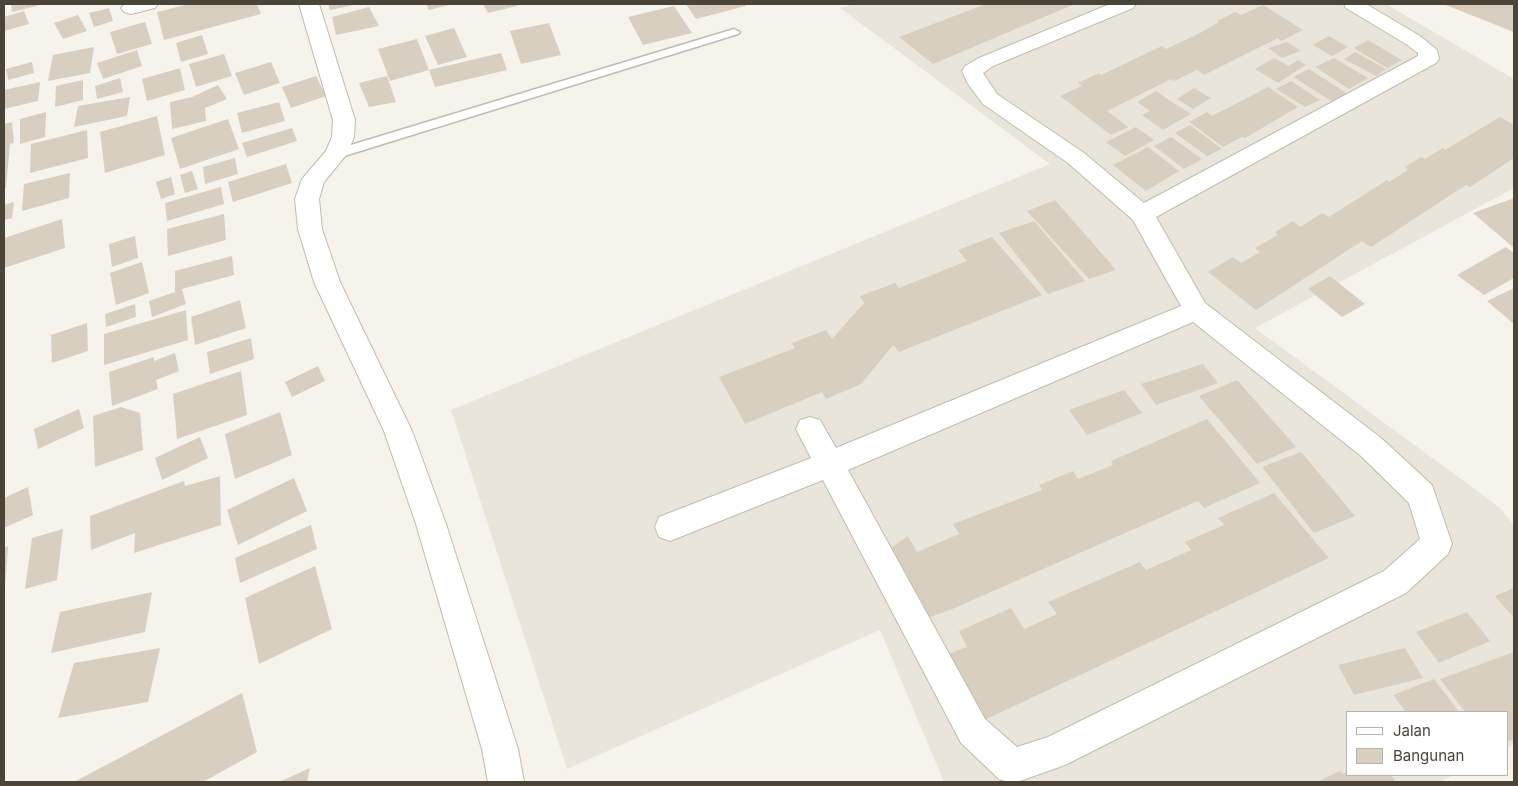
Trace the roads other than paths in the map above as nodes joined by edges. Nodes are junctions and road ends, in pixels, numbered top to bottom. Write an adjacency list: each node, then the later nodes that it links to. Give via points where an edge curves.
1 (309, 4): 5 (street, via 344,120 343,138)
2 (1126, 4): 6 (street, via 986,62 972,71 990,99 1076,158)
3 (1353, 4): 6 (street, via 1427,50 1429,59)
4 (734, 32): 5 (lane)
5 (336, 154): 11 (street, via 313,179 307,199 310,229 327,282 398,431 464,631 500,750)
6 (1142, 214): 7 (street)
7 (1196, 310): 9 (street); 9 (street, via 1371,447 1421,495 1437,544 1395,582 1053,753 1012,766 973,732)
8 (810, 429): 9 (street)
9 (830, 464): 10 (street)
10 (670, 527)
11 (506, 782)

